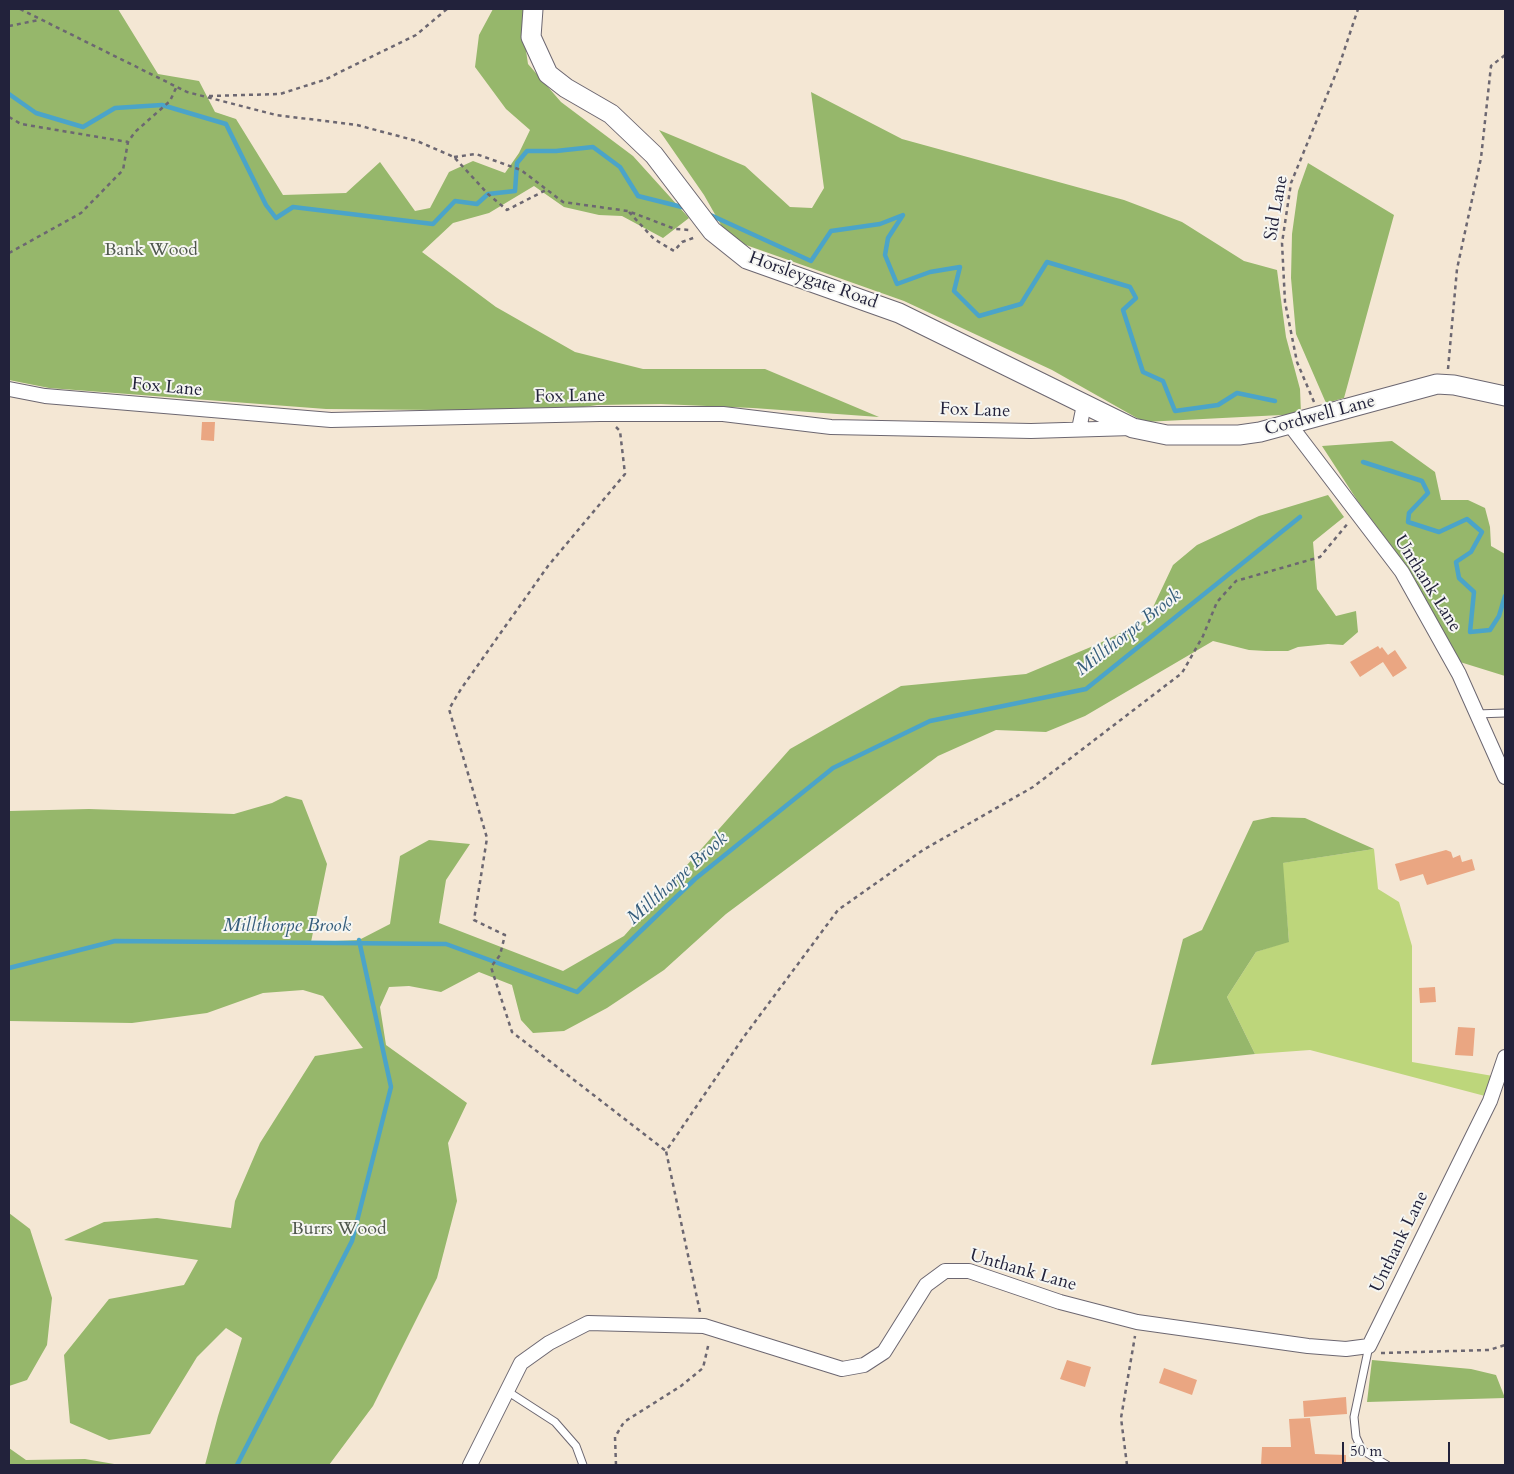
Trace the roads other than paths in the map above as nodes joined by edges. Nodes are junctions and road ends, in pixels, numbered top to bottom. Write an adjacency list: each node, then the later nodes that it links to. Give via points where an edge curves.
1 (533, 9): 4 (main road, Horsleygate Road, via 532,37 548,74 611,114 654,155 712,231 747,259 899,313)
2 (9, 389): 7 (street, Fox Lane, via 45,396 331,420 724,414 831,427)
3 (1505, 396): 5 (main road, Cordwell Lane, via 1437,384)
4 (1084, 405): 6 (main road, Horsleygate Road); 7 (street)
5 (1290, 425): 6 (main road, Cordwell Lane, via 1260,432 1215,436 1167,436); 8 (street, Unthank Lane, via 1402,572 1459,674)
6 (1133, 428): 7 (street, Fox Lane)
7 (1079, 429)
8 (1477, 714): 9 (lane); 10 (street, Unthank Lane)
9 (1505, 714)
10 (1505, 778)
11 (1505, 1057): 12 (street, Unthank Lane, via 1490,1101)
12 (1369, 1346): 13 (street, Unthank Lane, via 1346,1349 1308,1346 1137,1322 1060,1302 969,1271 944,1271 926,1285 884,1352 864,1365 842,1369 708,1327 588,1323 521,1363); 16 (lane, via 1354,1417 1356,1437 1362,1450)
13 (507, 1391): 14 (street, Unthank Lane); 15 (lane, via 555,1422 576,1446)
14 (470, 1465)
15 (583, 1465)
16 (1388, 1465)

